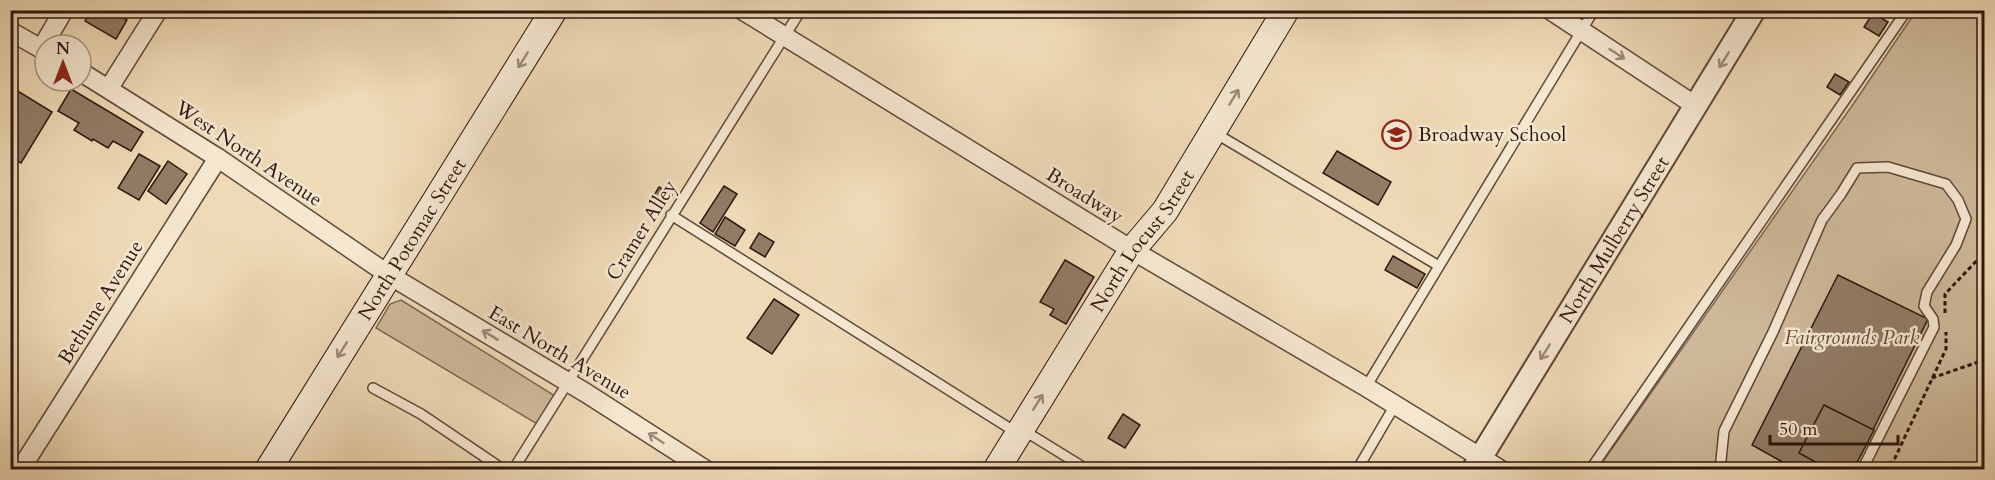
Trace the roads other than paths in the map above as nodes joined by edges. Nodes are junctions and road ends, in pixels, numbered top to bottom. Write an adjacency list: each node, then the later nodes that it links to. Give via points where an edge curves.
1 (64, 10): 13 (street)
2 (158, 10): 17 (street)
3 (554, 10): 24 (main road, North Potomac Street, one-way to 24)
4 (742, 10): 14 (street, Broadway)
5 (801, 10): 14 (lane, Cramer Alley)
6 (1286, 10): 19 (main road, North Locust Street, one-way to 6)
7 (1550, 10): 12 (street)
8 (1594, 10): 12 (lane)
9 (1754, 10): 18 (street, North Mulberry Street, one-way to 18)
10 (1907, 10): 40 (lane)
11 (11, 31): 15 (street)
12 (1581, 31): 18 (street, one-way to 18); 23 (lane)
13 (52, 33)
14 (783, 36): 21 (lane, Cramer Alley); 22 (street, Broadway)
15 (33, 44)
16 (93, 79): 17 (street, West North Avenue)
17 (109, 88): 20 (street, West North Avenue)
18 (1696, 106): 30 (street, North Mulberry Street, one-way to 30)
19 (1213, 132): 22 (main road, North Locust Street, via 1165,211); 23 (lane)
20 (218, 158): 24 (street, West North Avenue); 31 (street, Bethune Avenue)
21 (671, 215): 25 (lane, Cramer Alley); 29 (lane)
22 (1132, 250): 26 (street, Broadway); 29 (main road, North Locust Street, one-way to 22)
23 (1439, 266): 26 (lane)
24 (389, 275): 25 (street, East North Avenue, one-way to 24); 32 (main road, North Potomac Street, one-way to 32)
25 (568, 382): 34 (lane, Cramer Alley); 35 (street, East North Avenue, one-way to 25)
26 (1366, 387): 28 (street, Broadway)
27 (373, 388): 33 (lane, via 421,414)
28 (1395, 405): 30 (street, Broadway); 38 (lane)
29 (1020, 431): 36 (main road, North Locust Street); 37 (lane)
30 (1477, 463): 39 (street, Broadway)
31 (20, 470)
32 (268, 470)
33 (504, 470)
34 (513, 470)
35 (705, 470)
36 (996, 470)
37 (1088, 470)
38 (1357, 470)
39 (1501, 470)
40 (1590, 470)
41 (1720, 470): 42 (lane, via 1724,431 1822,220 1857,168 1888,167 1946,184 1966,219 1927,292 1924,306 1934,327)
42 (1862, 470)

